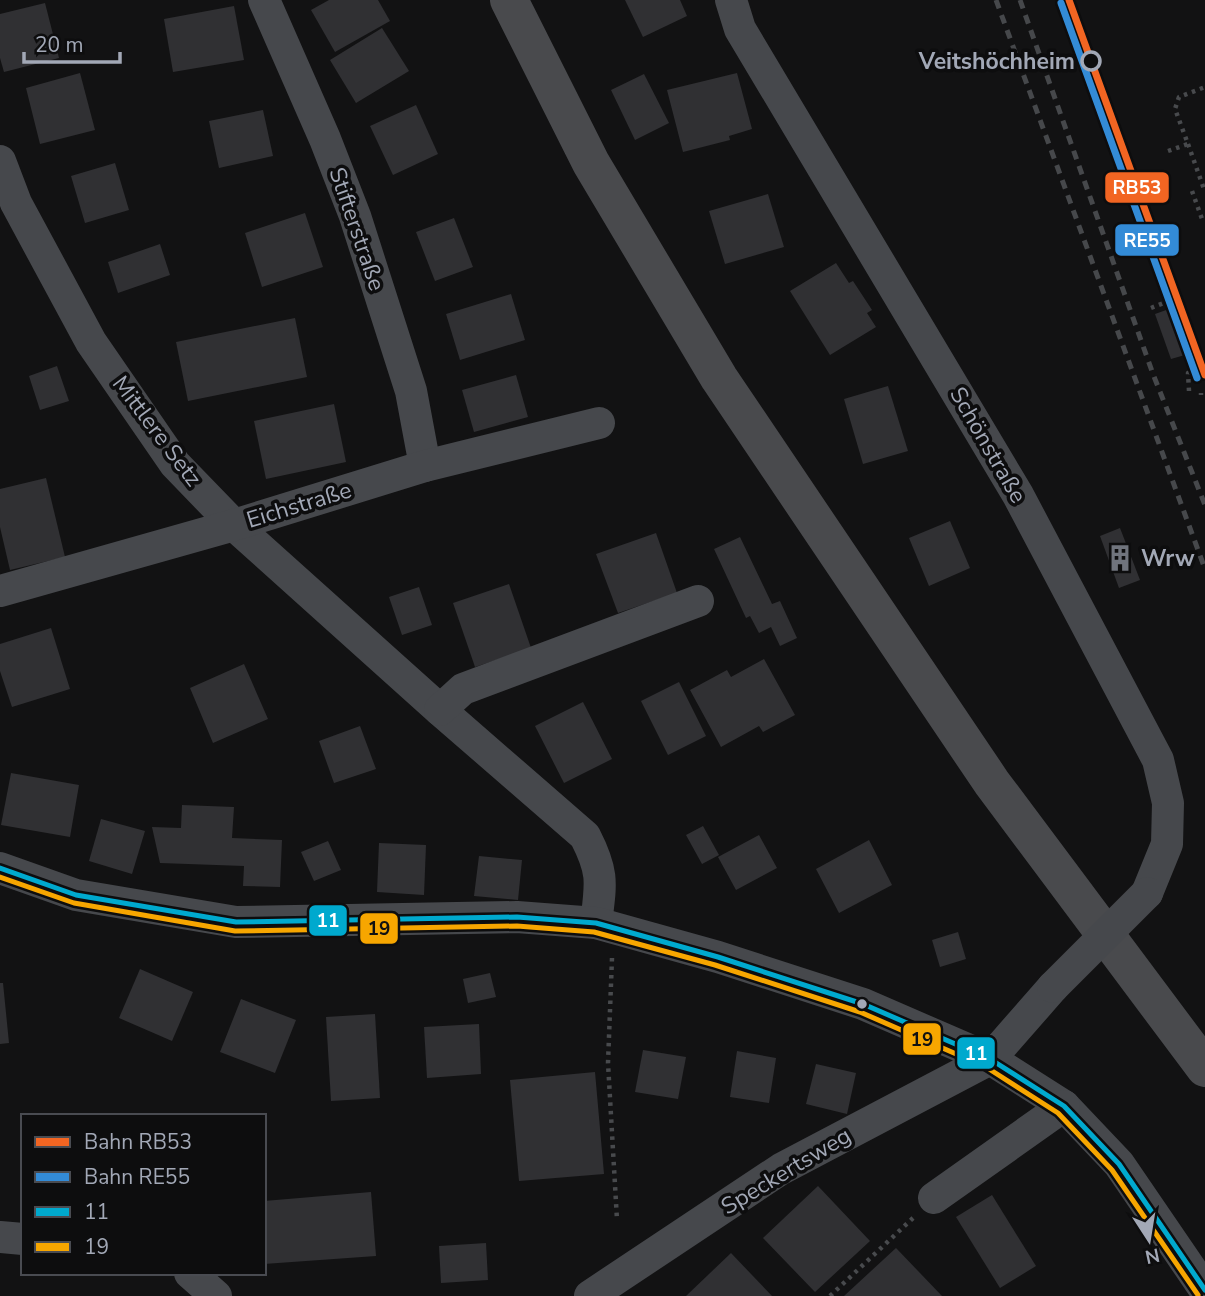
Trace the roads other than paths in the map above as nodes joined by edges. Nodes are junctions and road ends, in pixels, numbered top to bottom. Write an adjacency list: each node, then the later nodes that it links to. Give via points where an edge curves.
1 (264, 0): 6 (street, Stifterstraße, via 355,216 411,391)
2 (509, 0): 14 (main road, via 591,163 719,378 992,783)
3 (731, 0): 13 (street, Schönstraße, bridge, via 740,29 1018,495 1158,760 1168,803 1167,844 1147,893 1053,987)
4 (0, 160): 7 (street, Mittlere Setz, via 16,203 91,342 175,464)
5 (599, 423): 6 (street, Eichstraße)
6 (425, 466): 7 (street, Eichstraße)
7 (234, 525): 8 (street, Eichstraße); 10 (street, Mittlere Setz)
8 (0, 591)
9 (698, 601): 10 (street, via 463,689)
10 (440, 710): 12 (street, Mittlere Setz, via 585,836 597,861 601,885)
11 (0, 868): 12 (street, via 76,895 236,922 517,917)
12 (596, 923): 13 (street, via 863,1004)
13 (990, 1059): 15 (street); 21 (street, Speckertsweg, via 781,1169)
14 (1205, 1068)
15 (1064, 1106): 16 (street); 20 (street, via 1119,1164)
16 (934, 1198)
17 (0, 1237): 18 (street)
18 (21, 1239)
19 (192, 1275): 22 (street)
20 (1205, 1290)
21 (612, 1291)
22 (216, 1296)

